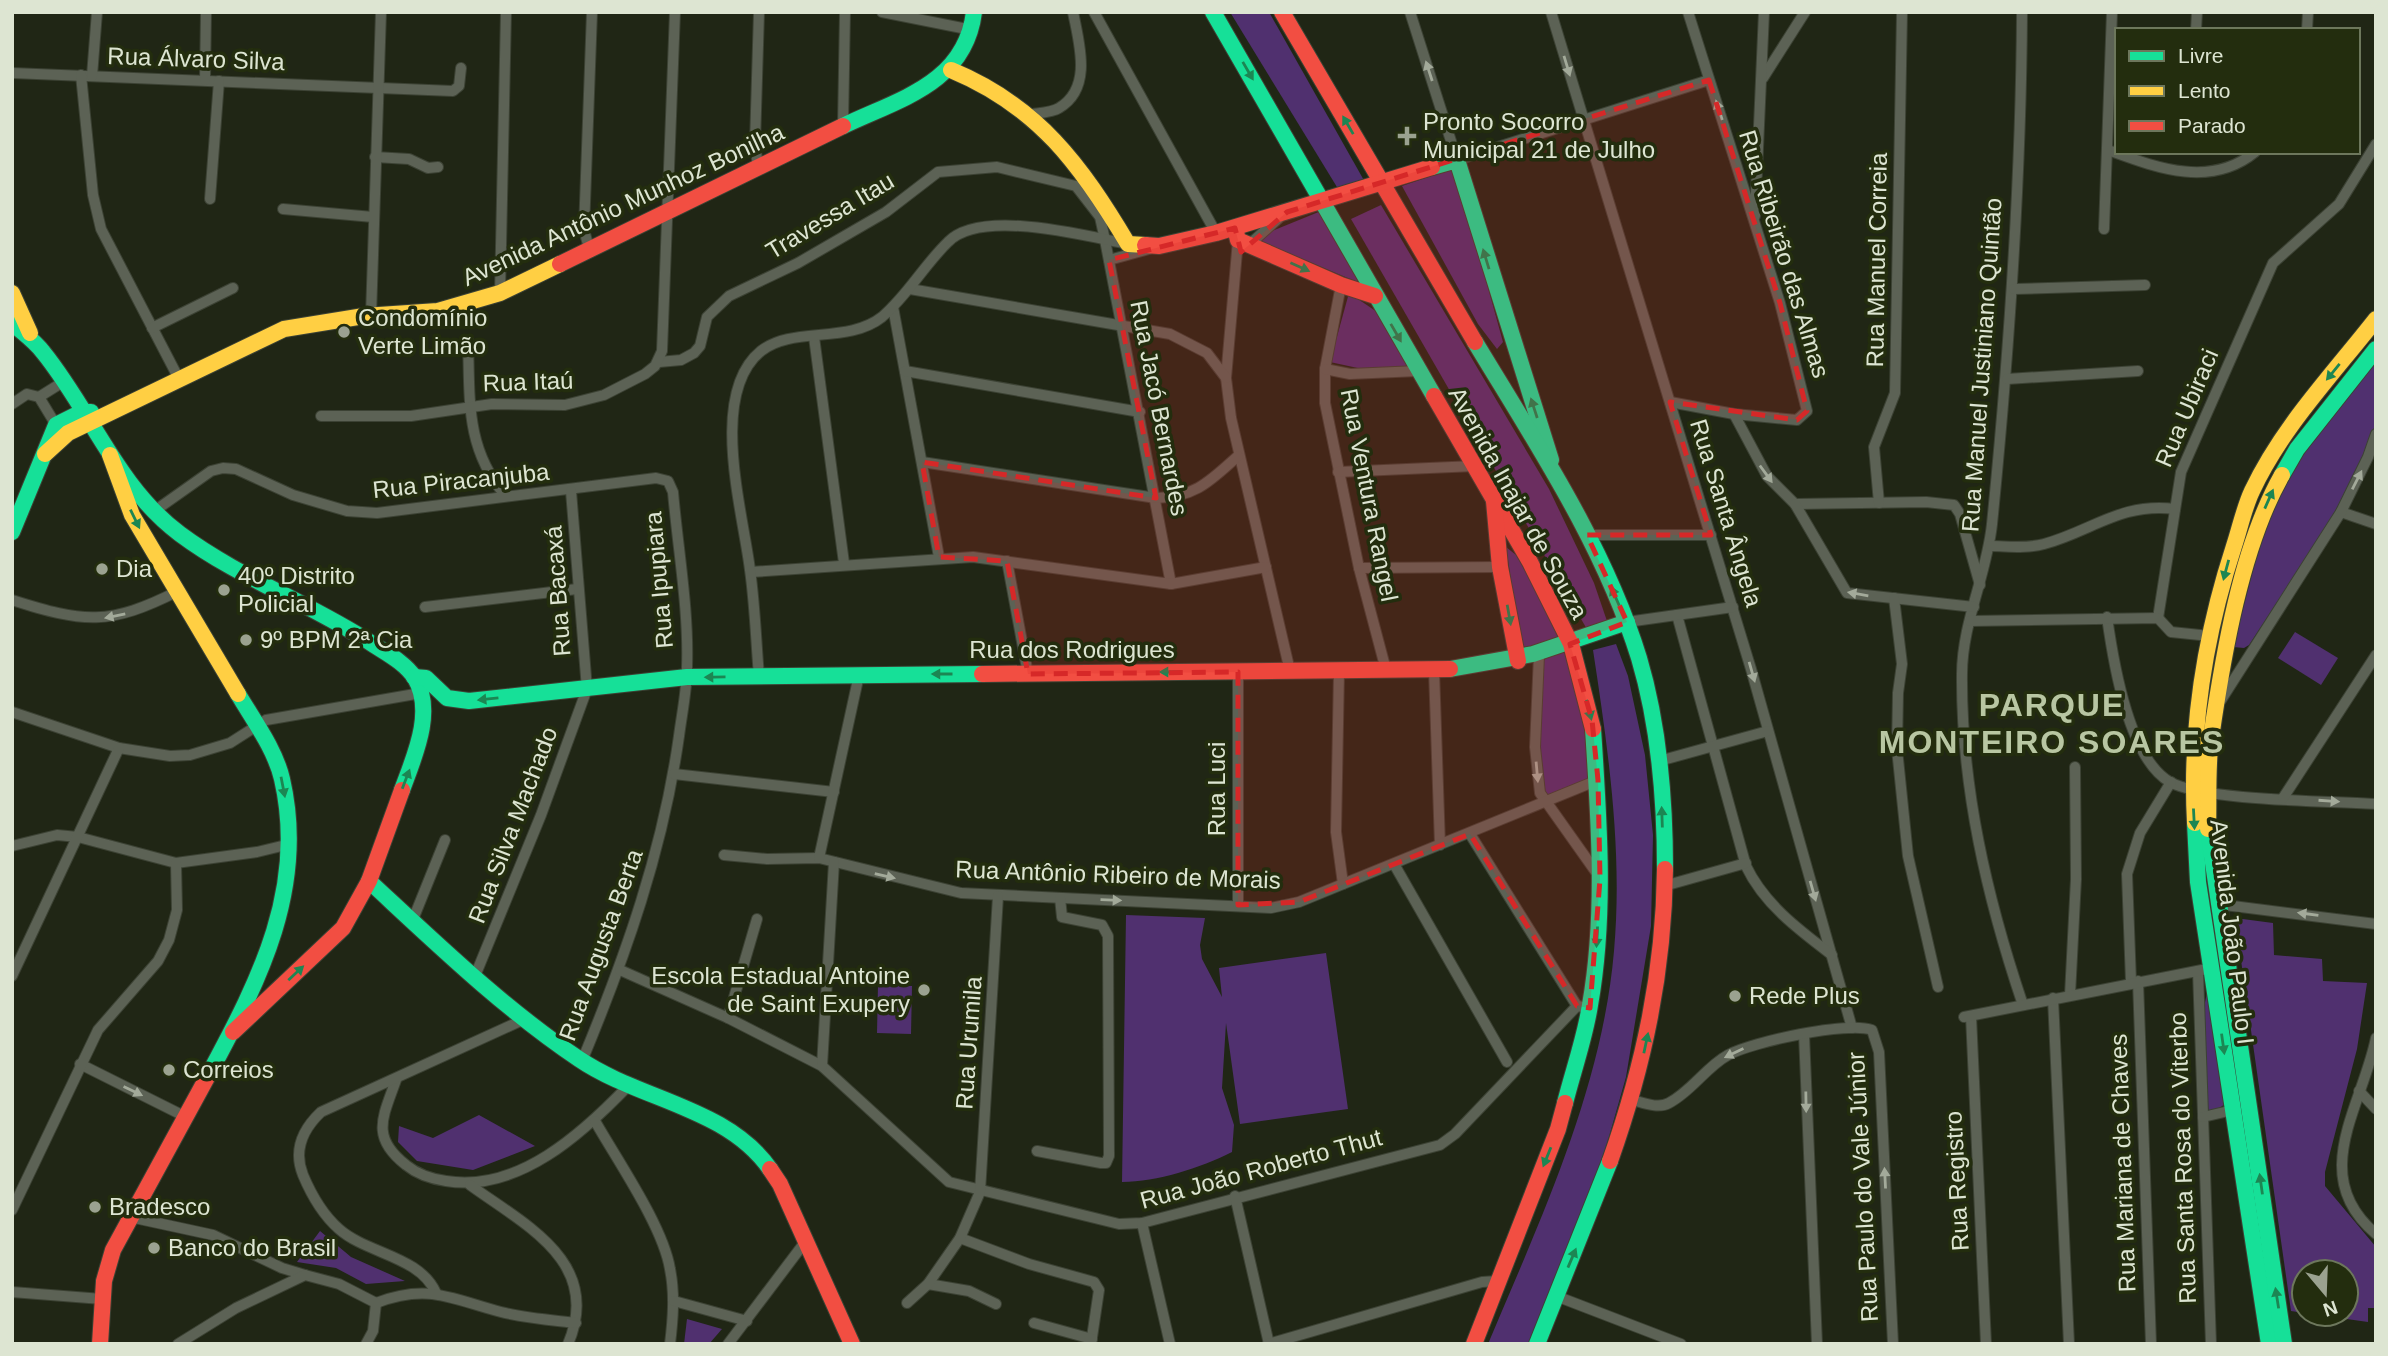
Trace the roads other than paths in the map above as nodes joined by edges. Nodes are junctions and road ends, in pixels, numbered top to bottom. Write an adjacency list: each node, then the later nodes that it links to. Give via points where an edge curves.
1 (97, 12): 27 (street)
2 (206, 12): 28 (street)
3 (381, 12): 32 (street)
4 (506, 12): 67 (street)
5 (592, 12): 59 (street, via 584,230)
6 (675, 12): 50 (street)
7 (759, 12): 45 (street)
8 (845, 12): 35 (street)
9 (881, 12): 23 (street)
10 (974, 12): 23 (main road, Avenida Antônio Munhoz Bonilha)
11 (1073, 12): 33 (street, via 1082,69 1077,91 1059,108)
12 (1094, 12): 54 (street)
13 (1213, 12): 48 (main road, Avenida Inajar de Souza, one-way to 48)
14 (1282, 12): 46 (main road, Avenida Inajar de Souza, one-way to 14)
15 (1410, 12): 43 (street, one-way to 15)
16 (1551, 12): 34 (street, Rua Santa Ângela, one-way to 34)
17 (1688, 12): 29 (street, Rua Ribeirão das Almas)
18 (1763, 12): 30 (street)
19 (1805, 12): 30 (street)
20 (1902, 12): 112 (street, Rua Manuel Correia, via 1895,393 1874,447)
21 (2022, 12): 65 (street, Rua Manuel Justiniano Quintão)
22 (2112, 12): 36 (street)
23 (971, 30): 25 (main road, Avenida Antônio Munhoz Bonilha)
24 (461, 68): 32 (street, Rua Álvaro Silva, via 459,86 453,91)
25 (951, 70): 33 (main road, via 989,86); 35 (main road, Avenida Antônio Munhoz Bonilha)
26 (12, 73): 27 (street, Rua Álvaro Silva)
27 (87, 75): 28 (street, Rua Álvaro Silva); 74 (street, via 93,195 101,229)
28 (205, 80): 31 (street, Rua Álvaro Silva)
29 (1709, 80): 34 (street); 52 (street, Rua Ribeirão das Almas, one-way to 29)
30 (1762, 80): 52 (street)
31 (219, 81): 32 (street, Rua Álvaro Silva); 47 (street)
32 (378, 86): 42 (street)
33 (1033, 114): 57 (main road, via 1066,152)
34 (1583, 120): 43 (street); 90 (street, Rua Santa Ângela)
35 (843, 126): 45 (main road, Avenida Antônio Munhoz Bonilha)
36 (2113, 133): 38 (street)
37 (2376, 144): 113 (street, Rua Ubiraci, via 2339,204 2273,263 2189,452)
38 (2108, 150): 39 (street); 53 (street)
39 (2115, 153)
40 (2119, 154): 41 (street, via 2190,174 2222,169)
41 (2251, 154)
42 (375, 157): 44 (street, via 410,159 428,168); 51 (street)
43 (1457, 160): 46 (main road); 105 (main road, one-way to 43)
44 (438, 167)
45 (758, 167): 50 (main road, Avenida Antônio Munhoz Bonilha)
46 (1383, 184): 48 (main road); 105 (main road, Avenida Inajar de Souza)
47 (210, 199)
48 (1322, 202): 55 (main road, via 1287,212); 68 (main road, Avenida Inajar de Souza)
49 (283, 209): 51 (street)
50 (668, 211): 59 (main road, Avenida Antônio Munhoz Bonilha); 80 (street)
51 (373, 217): 70 (street)
52 (1755, 222): 94 (street, Rua Ribeirão das Almas, via 1807,411 1797,420)
53 (2104, 229)
54 (1216, 233): 55 (main road); 58 (main road)
55 (1241, 237): 61 (main road, one-way to 61); 85 (street)
56 (1105, 240): 57 (street); 60 (street, Rua Jacó Bernardes); 64 (street, via 1006,225 970,229 949,240); 80 (street, Travessa Itau, via 1100,218 1076,186 997,167 939,172 886,212 729,296 707,317 694,353 681,360)
57 (1128, 244): 58 (main road)
58 (1159, 246): 60 (street)
59 (589, 248): 67 (main road, Avenida Antônio Munhoz Bonilha)
60 (1109, 260): 73 (street, Rua Jacó Bernardes)
61 (1341, 285): 68 (main road); 81 (street, Rua Ventura Rangel)
62 (2145, 285): 65 (street)
63 (233, 288): 74 (street)
64 (910, 289): 69 (street); 73 (street)
65 (2014, 289): 87 (street, Rua Manuel Justiniano Quintão)
66 (12, 293): 76 (main road)
67 (500, 293): 70 (main road, Avenida Antônio Munhoz Bonilha, via 438,312)
68 (1375, 296): 83 (main road, Avenida Inajar de Souza, one-way to 83)
69 (893, 307): 75 (street, via 860,328); 82 (street)
70 (371, 316): 86 (main road, Avenida Antônio Munhoz Bonilha, via 284,329)
71 (2376, 319): 79 (main road, Avenida João Paulo I)
72 (12, 323): 76 (main road)
73 (1122, 325): 85 (street, via 1188,341 1207,353); 93 (street, Rua Jacó Bernardes)
74 (152, 328): 86 (street)
75 (814, 337): 125 (street); 129 (street, via 762,350 741,379 735,400 733,443)
76 (33, 338): 88 (main road)
77 (468, 340): 92 (street)
78 (2376, 347): 79 (main road); 150 (main road, Avenida João Paulo I, one-way to 78, via 2248,557 2273,491 2297,449)
79 (2353, 348): 144 (main road, Avenida João Paulo I, one-way to 144, via 2281,439 2251,492)
80 (659, 362): 92 (street, Rua Itaú, via 645,374 587,401 544,406)
81 (1325, 369): 83 (street, via 1350,374); 104 (street, Rua Ventura Rangel, via 1325,403)
82 (905, 371): 93 (street); 102 (street)
83 (1418, 371): 103 (main road, Avenida Inajar de Souza)
84 (2138, 371): 87 (street)
85 (1226, 378): 101 (street)
86 (178, 379): 96 (main road, Avenida Antônio Munhoz Bonilha, via 110,413)
87 (2007, 379): 121 (street, Rua Manuel Justiniano Quintão)
88 (63, 383): 89 (street); 96 (main road)
89 (39, 397): 91 (street, via 27,394); 97 (street)
90 (1670, 402): 94 (street, Rua Ribeirão das Almas); 120 (street, Rua Santa Ângela)
91 (12, 404)
92 (470, 405): 95 (street, Rua Itaú, via 411,416); 108 (street, via 481,461)
93 (1140, 412): 109 (street, Rua Jacó Bernardes)
94 (1734, 414): 111 (street, one-way to 111, via 1767,476)
95 (321, 416)
96 (86, 418): 97 (main road); 99 (main road); 100 (main road)
97 (56, 425): 99 (main road)
98 (2376, 434): 115 (street, one-way to 98)
99 (46, 454): 118 (main road)
100 (110, 455): 114 (main road); 122 (main road, one-way to 122, via 132,514)
101 (1238, 456): 109 (street, via 1194,492); 126 (street)
102 (922, 462): 109 (street); 123 (street)
103 (1475, 466): 104 (street); 110 (main road, Avenida Inajar de Souza)
104 (1338, 472): 128 (street, Rua Ventura Rangel)
105 (1556, 473): 119 (main road, Avenida Inajar de Souza)
106 (668, 481): 107 (street, Rua Piracanjuba, via 656,478); 160 (street, Rua Ipupiara, via 674,506)
107 (571, 491): 108 (street, Rua Piracanjuba); 132 (street, Rua Bacaxá)
108 (505, 495): 114 (street, Rua Piracanjuba, via 377,513 347,511 223,468 211,471)
109 (1156, 498): 130 (street, Rua Jacó Bernardes)
110 (1494, 499): 127 (main road); 145 (main road, Avenida Inajar de Souza)
111 (1795, 503): 112 (street); 134 (street, one-way to 111, via 1847,593)
112 (1879, 503): 131 (street, via 1954,505)
113 (2175, 509): 121 (street, via 2138,509 2110,516 2044,544); 141 (street, Rua Ubiraci)
114 (153, 512): 117 (main road)
115 (2341, 512): 116 (street); 149 (street)
116 (2376, 524)
117 (175, 530): 122 (main road, via 164,528 155,533); 159 (main road, via 345,626 401,663)
118 (12, 532)
119 (1587, 535): 120 (street); 143 (main road, Avenida Inajar de Souza, one-way to 119)
120 (1710, 536): 137 (street, Rua Santa Ângela)
121 (1990, 546): 131 (street, Rua Manuel Justiniano Quintão)
122 (152, 550): 133 (main road)
123 (939, 557): 124 (street); 125 (street)
124 (1007, 561): 130 (street); 156 (street)
125 (844, 564): 129 (street)
126 (1266, 566): 130 (street); 153 (street)
127 (1500, 567): 128 (street); 148 (main road, one-way to 148)
128 (1359, 568): 151 (street, Rua Ventura Rangel)
129 (751, 572): 158 (street)
130 (1171, 583)
131 (1980, 586): 138 (street, Rua Manuel Justiniano Quintão)
132 (577, 589): 136 (street); 161 (street, Rua Bacaxá)
133 (178, 591): 135 (street, one-way to 135, via 147,607 100,619); 165 (main road)
134 (1894, 598): 138 (street); 209 (street, via 1901,645 1896,724 1907,846)
135 (12, 600)
136 (425, 607)
137 (1733, 607): 139 (street, Rua dos Rodrigues); 166 (street, Rua Santa Ângela, one-way to 166)
138 (1974, 607): 142 (street, Rua Manuel Justiniano Quintão)
139 (1677, 615): 143 (street, Rua dos Rodrigues); 167 (street)
140 (2107, 617): 141 (street); 142 (street); 173 (street, via 2123,703 2151,762)
141 (2158, 618): 144 (street, via 2171,632)
142 (1970, 621): 213 (street, Rua Manuel Justiniano Quintão, via 1962,678 1968,773 1992,902)
143 (1627, 622): 145 (main road, Rua dos Rodrigues); 169 (main road, Avenida Inajar de Souza)
144 (2208, 643): 150 (street, via 2215,663); 174 (main road, Avenida João Paulo I, via 2198,699)
145 (1571, 644): 147 (main road, Rua dos Rodrigues); 172 (main road, Avenida Inajar de Souza, one-way to 172, via 1592,720)
146 (2376, 654): 176 (street)
147 (1539, 655): 148 (main road, Rua dos Rodrigues); 177 (street, one-way to 177, via 1535,747)
148 (1518, 661): 152 (main road, Rua dos Rodrigues)
149 (2245, 664): 150 (street); 163 (street)
150 (2223, 665): 163 (main road, Avenida João Paulo I)
151 (1386, 670): 152 (main road, Rua dos Rodrigues); 154 (main road, Rua dos Rodrigues)
152 (1434, 670): 183 (street)
153 (1290, 671): 154 (main road, Rua dos Rodrigues); 155 (main road, Rua dos Rodrigues)
154 (1339, 671): 193 (street, via 1336,832)
155 (1238, 672): 156 (main road, Rua dos Rodrigues, one-way to 156); 198 (street, Rua Luci)
156 (1028, 674): 157 (main road, Rua dos Rodrigues, one-way to 157)
157 (859, 675): 158 (main road, Rua dos Rodrigues); 175 (street)
158 (759, 676): 160 (main road, Rua dos Rodrigues, one-way to 160)
159 (414, 677): 161 (main road, Rua dos Rodrigues, one-way to 159, via 458,701 438,692 426,678); 162 (main road)
160 (687, 677): 161 (main road, Rua dos Rodrigues); 171 (street, Rua Augusta Berta)
161 (587, 688): 206 (street, Rua Silva Machado, via 537,827)
162 (422, 692): 165 (street); 192 (main road, one-way to 162, via 421,737)
163 (2217, 707): 174 (main road, Avenida João Paulo I)
164 (12, 712): 168 (street)
165 (258, 724): 168 (street, via 230,743 190,755); 182 (main road, one-way to 182, via 282,778)
166 (1768, 731): 167 (street); 202 (street, Rua Santa Ângela, one-way to 202)
167 (1713, 746): 169 (street); 189 (street)
168 (119, 748): 180 (street)
169 (1659, 761): 194 (main road, Avenida Inajar de Souza, one-way to 169)
170 (2075, 767): 211 (street)
171 (674, 774): 175 (street); 203 (street, Rua Augusta Berta, via 657,854)
172 (1598, 780): 177 (street, Rua Antônio Ribeiro de Morais); 191 (main road, Avenida Inajar de Souza)
173 (2171, 782): 174 (street); 208 (street, Rua Mariana de Chaves, via 2140,834 2127,874)
174 (2201, 791): 176 (street); 197 (main road, Avenida João Paulo I); 204 (main road, Avenida João Paulo I, one-way to 204, via 2199,882)
175 (834, 792): 186 (street)
176 (2283, 798): 178 (street, one-way to 178)
177 (1545, 802): 179 (street, Rua Antônio Ribeiro de Morais); 191 (street)
178 (2376, 804)
179 (1469, 834): 183 (street, Rua Antônio Ribeiro de Morais); 214 (street)
180 (78, 837): 184 (street, via 57,835); 188 (street); 205 (street)
181 (445, 840): 200 (street)
182 (290, 844): 188 (street); 207 (main road, via 284,904)
183 (1440, 845): 190 (street, Rua Antônio Ribeiro de Morais)
184 (12, 846)
185 (724, 855): 186 (street, Rua Antônio Ribeiro de Morais)
186 (819, 858): 187 (street, Rua Antônio Ribeiro de Morais)
187 (834, 862): 195 (street, Rua Antônio Ribeiro de Morais, one-way to 195, via 961,893); 225 (street)
188 (176, 863): 224 (street, via 177,910 169,940 141,981 102,1024)
189 (1746, 863): 194 (street); 202 (street, via 1761,892)
190 (1394, 864): 193 (street, Rua Antônio Ribeiro de Morais); 223 (street)
191 (1600, 879): 214 (main road, Avenida Inajar de Souza, one-way to 214)
192 (369, 881): 200 (main road); 210 (main road, one-way to 192, via 342,929)
193 (1343, 884): 198 (street, Rua Antônio Ribeiro de Morais, via 1282,906)
194 (1664, 886): 229 (main road, Avenida Inajar de Souza, one-way to 194, via 1658,983)
195 (998, 896): 196 (street, Rua Antônio Ribeiro de Morais); 237 (street, Rua Urumila)
196 (1060, 898): 198 (street, Rua Antônio Ribeiro de Morais, one-way to 198); 235 (street, via 1062,917 1102,925 1108,936 1109,1156 1101,1163)
197 (2217, 904): 201 (street, one-way to 197); 215 (main road, Avenida João Paulo I)
198 (1238, 905)
199 (757, 919): 217 (street)
200 (412, 922): 206 (main road)
201 (2376, 923)
202 (1832, 955): 218 (street, Rua Santa Ângela)
203 (620, 970): 217 (street, Rua João Roberto Thut); 222 (street, Rua Augusta Berta)
204 (2205, 970): 208 (street); 215 (main road, via 2220,973 2225,1000); 231 (main road, Avenida João Paulo I, one-way to 231); 233 (street, Rua Santa Rosa do Viterbo)
205 (12, 976)
206 (475, 976): 216 (main road)
207 (254, 980): 210 (main road, via 261,991); 220 (main road)
208 (2135, 982): 211 (street); 276 (street, Rua Mariana de Chaves)
209 (1938, 987)
210 (274, 993): 220 (main road)
211 (2070, 995): 212 (street)
212 (2053, 998): 213 (street); 275 (street)
213 (2023, 1005): 274 (street, Rua Registro, via 1968,1017)
214 (1584, 1007): 238 (street, Rua João Roberto Thut, via 1446,1142); 246 (main road, Avenida Inajar de Souza, one-way to 246, via 1558,1129)
215 (2235, 1013): 279 (main road, Avenida João Paulo I, one-way to 215)
216 (527, 1018): 222 (main road); 226 (street)
217 (728, 1018): 225 (street, Rua João Roberto Thut)
218 (1852, 1028): 219 (street); 273 (street, Rua Paulo do Vale Júnior, one-way to 218, via 1879,1052 1872,1030)
219 (1804, 1034): 229 (street, one-way to 229, via 1729,1055 1668,1104); 272 (street, one-way to 272)
220 (229, 1036): 232 (main road)
221 (2376, 1038): 228 (street)
222 (582, 1061): 227 (main road)
223 (1507, 1062)
224 (80, 1065): 232 (street, one-way to 232); 239 (street)
225 (822, 1066): 237 (street, Rua João Roberto Thut, via 938,1175)
226 (396, 1080): 236 (street, via 382,1121 382,1136 390,1152 410,1169 434,1179); 249 (street, via 321,1112 301,1137 301,1169 310,1191 339,1230 425,1275)
227 (629, 1084): 234 (street); 244 (main road, via 722,1126 748,1144 770,1166)
228 (2359, 1091): 230 (street); 242 (street, via 2342,1153 2341,1180 2345,1196)
229 (1632, 1100): 250 (main road, Avenida Inajar de Souza, one-way to 229, via 1610,1167)
230 (2376, 1109)
231 (2233, 1110): 233 (street); 278 (main road, Avenida João Paulo I)
232 (186, 1116): 240 (main road)
233 (2203, 1117): 277 (street, Rua Santa Rosa do Viterbo)
234 (595, 1121): 236 (street, via 526,1167); 252 (street, via 658,1238 670,1266)
235 (1037, 1151)
236 (470, 1185): 257 (street, via 533,1229 555,1251 575,1288)
237 (980, 1192): 241 (street, Rua João Roberto Thut, via 1105,1222); 243 (street)
238 (1236, 1196): 241 (street, Rua João Roberto Thut); 268 (street)
239 (12, 1210)
240 (130, 1217): 245 (street, via 213,1235); 251 (main road, via 106,1270)
241 (1142, 1223): 267 (street)
242 (2376, 1234)
243 (960, 1238): 247 (street); 259 (street, via 1098,1285)
244 (805, 1242): 256 (street); 266 (main road)
245 (306, 1275): 253 (street, via 339,1284); 261 (street, via 236,1308)
246 (1497, 1281): 268 (street); 269 (main road, Avenida Inajar de Souza)
247 (929, 1284): 254 (street); 255 (street, via 969,1291)
248 (12, 1292): 251 (street)
249 (436, 1293): 253 (street, via 414,1293); 257 (street, via 503,1313)
250 (1556, 1296): 270 (main road, Avenida Inajar de Souza); 271 (street)
251 (102, 1299): 260 (main road)
252 (674, 1301): 256 (street); 264 (street)
253 (376, 1303): 262 (street, via 373,1331)
254 (907, 1303)
255 (996, 1304)
256 (747, 1321): 265 (street)
257 (576, 1323): 263 (street)
258 (1034, 1323): 259 (street)
259 (1092, 1341)
260 (100, 1344)
261 (178, 1344)
262 (366, 1344)
263 (568, 1344)
264 (670, 1344)
265 (728, 1344)
266 (852, 1344)
267 (1170, 1344)
268 (1269, 1344)
269 (1474, 1344)
270 (1537, 1344)
271 (1681, 1344)
272 (1817, 1344)
273 (1893, 1344)
274 (1986, 1344)
275 (2069, 1344)
276 (2151, 1344)
277 (2211, 1344)
278 (2269, 1344)
279 (2284, 1344)

